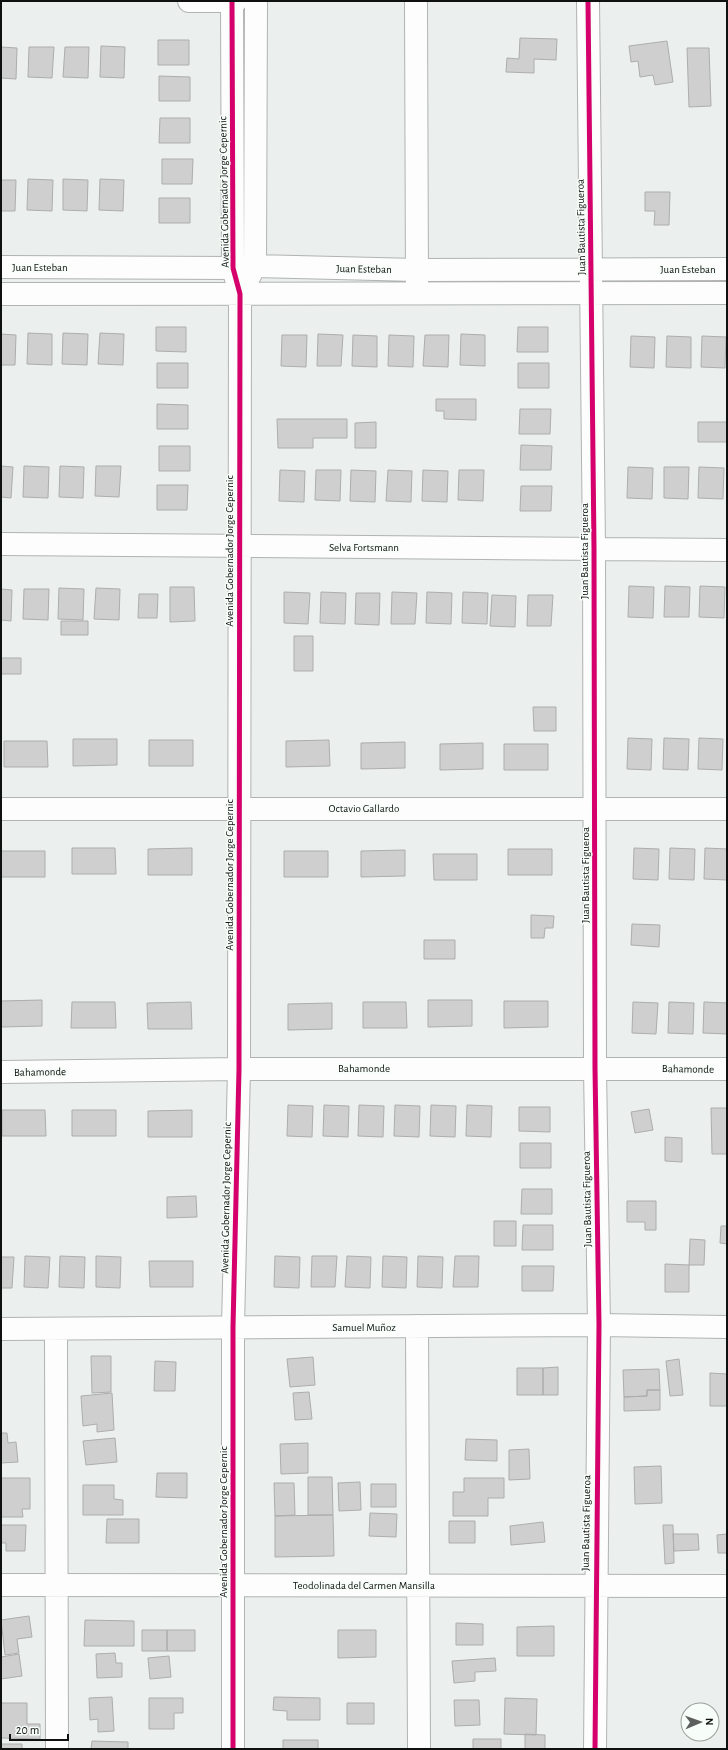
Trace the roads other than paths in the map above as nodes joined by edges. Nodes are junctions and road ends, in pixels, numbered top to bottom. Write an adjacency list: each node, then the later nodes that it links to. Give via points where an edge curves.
1 (189, 1): 2 (street)
2 (232, 1): 3 (street); 9 (street, Avenida Gobernador Jorge Cepernic)
3 (236, 1)
4 (256, 1): 7 (street, Avenida Gobernador Jorge Cepernic)
5 (416, 1): 12 (street)
6 (588, 1): 10 (street, Juan Bautista Figueroa)
7 (255, 266): 9 (street, Juan Esteban); 12 (street, Juan Esteban); 17 (street, Avenida Gobernador Jorge Cepernic)
8 (1, 267): 9 (street, Juan Esteban)
9 (233, 268): 17 (street, Avenida Gobernador Jorge Cepernic)
10 (591, 269): 11 (street, Juan Esteban); 12 (street, Juan Esteban); 14 (street, Juan Bautista Figueroa)
11 (727, 269)
12 (417, 270): 13 (street)
13 (417, 293): 14 (street); 17 (street)
14 (592, 293): 15 (street); 20 (street, Juan Bautista Figueroa)
15 (727, 293)
16 (1, 294): 17 (street)
17 (240, 294): 19 (street, Avenida Gobernador Jorge Cepernic)
18 (1, 544): 19 (street, Selva Fortsmann)
19 (239, 547): 20 (street, Selva Fortsmann); 22 (street, Avenida Gobernador Jorge Cepernic)
20 (594, 548): 21 (street, Selva Fortsmann); 24 (street, Juan Bautista Figueroa)
21 (727, 550)
22 (239, 808): 23 (street, Octavio Gallardo); 24 (street, Octavio Gallardo); 27 (street, Avenida Gobernador Jorge Cepernic)
23 (1, 809)
24 (595, 809): 25 (street, Octavio Gallardo); 26 (street, Juan Bautista Figueroa)
25 (727, 809)
26 (595, 1068): 27 (street, Bahamonde); 28 (street, Bahamonde); 30 (street, Juan Bautista Figueroa)
27 (239, 1069): 29 (street, Bahamonde); 32 (street, Avenida Gobernador Jorge Cepernic)
28 (727, 1069)
29 (1, 1072)
30 (599, 1325): 31 (street, Samuel Muñoz); 33 (street, Samuel Muñoz); 40 (street, Juan Bautista Figueroa)
31 (417, 1326): 32 (street, Samuel Muñoz); 39 (street)
32 (233, 1327): 35 (street, Samuel Muñoz); 38 (street, Avenida Gobernador Jorge Cepernic)
33 (727, 1327)
34 (1, 1329): 35 (street, Samuel Muñoz)
35 (56, 1329): 37 (street)
36 (1, 1585): 37 (street, Teodolinada del Carmen Mansilla)
37 (57, 1585): 38 (street, Teodolinada del Carmen Mansilla); 42 (street)
38 (233, 1585): 39 (street, Teodolinada del Carmen Mansilla); 43 (street, Avenida Gobernador Jorge Cepernic)
39 (418, 1586): 40 (street, Teodolinada del Carmen Mansilla); 44 (street)
40 (595, 1586): 41 (street, Teodolinada del Carmen Mansilla); 45 (street, Juan Bautista Figueroa)
41 (727, 1586)
42 (57, 1749)
43 (233, 1749)
44 (419, 1749)
45 (594, 1749)

